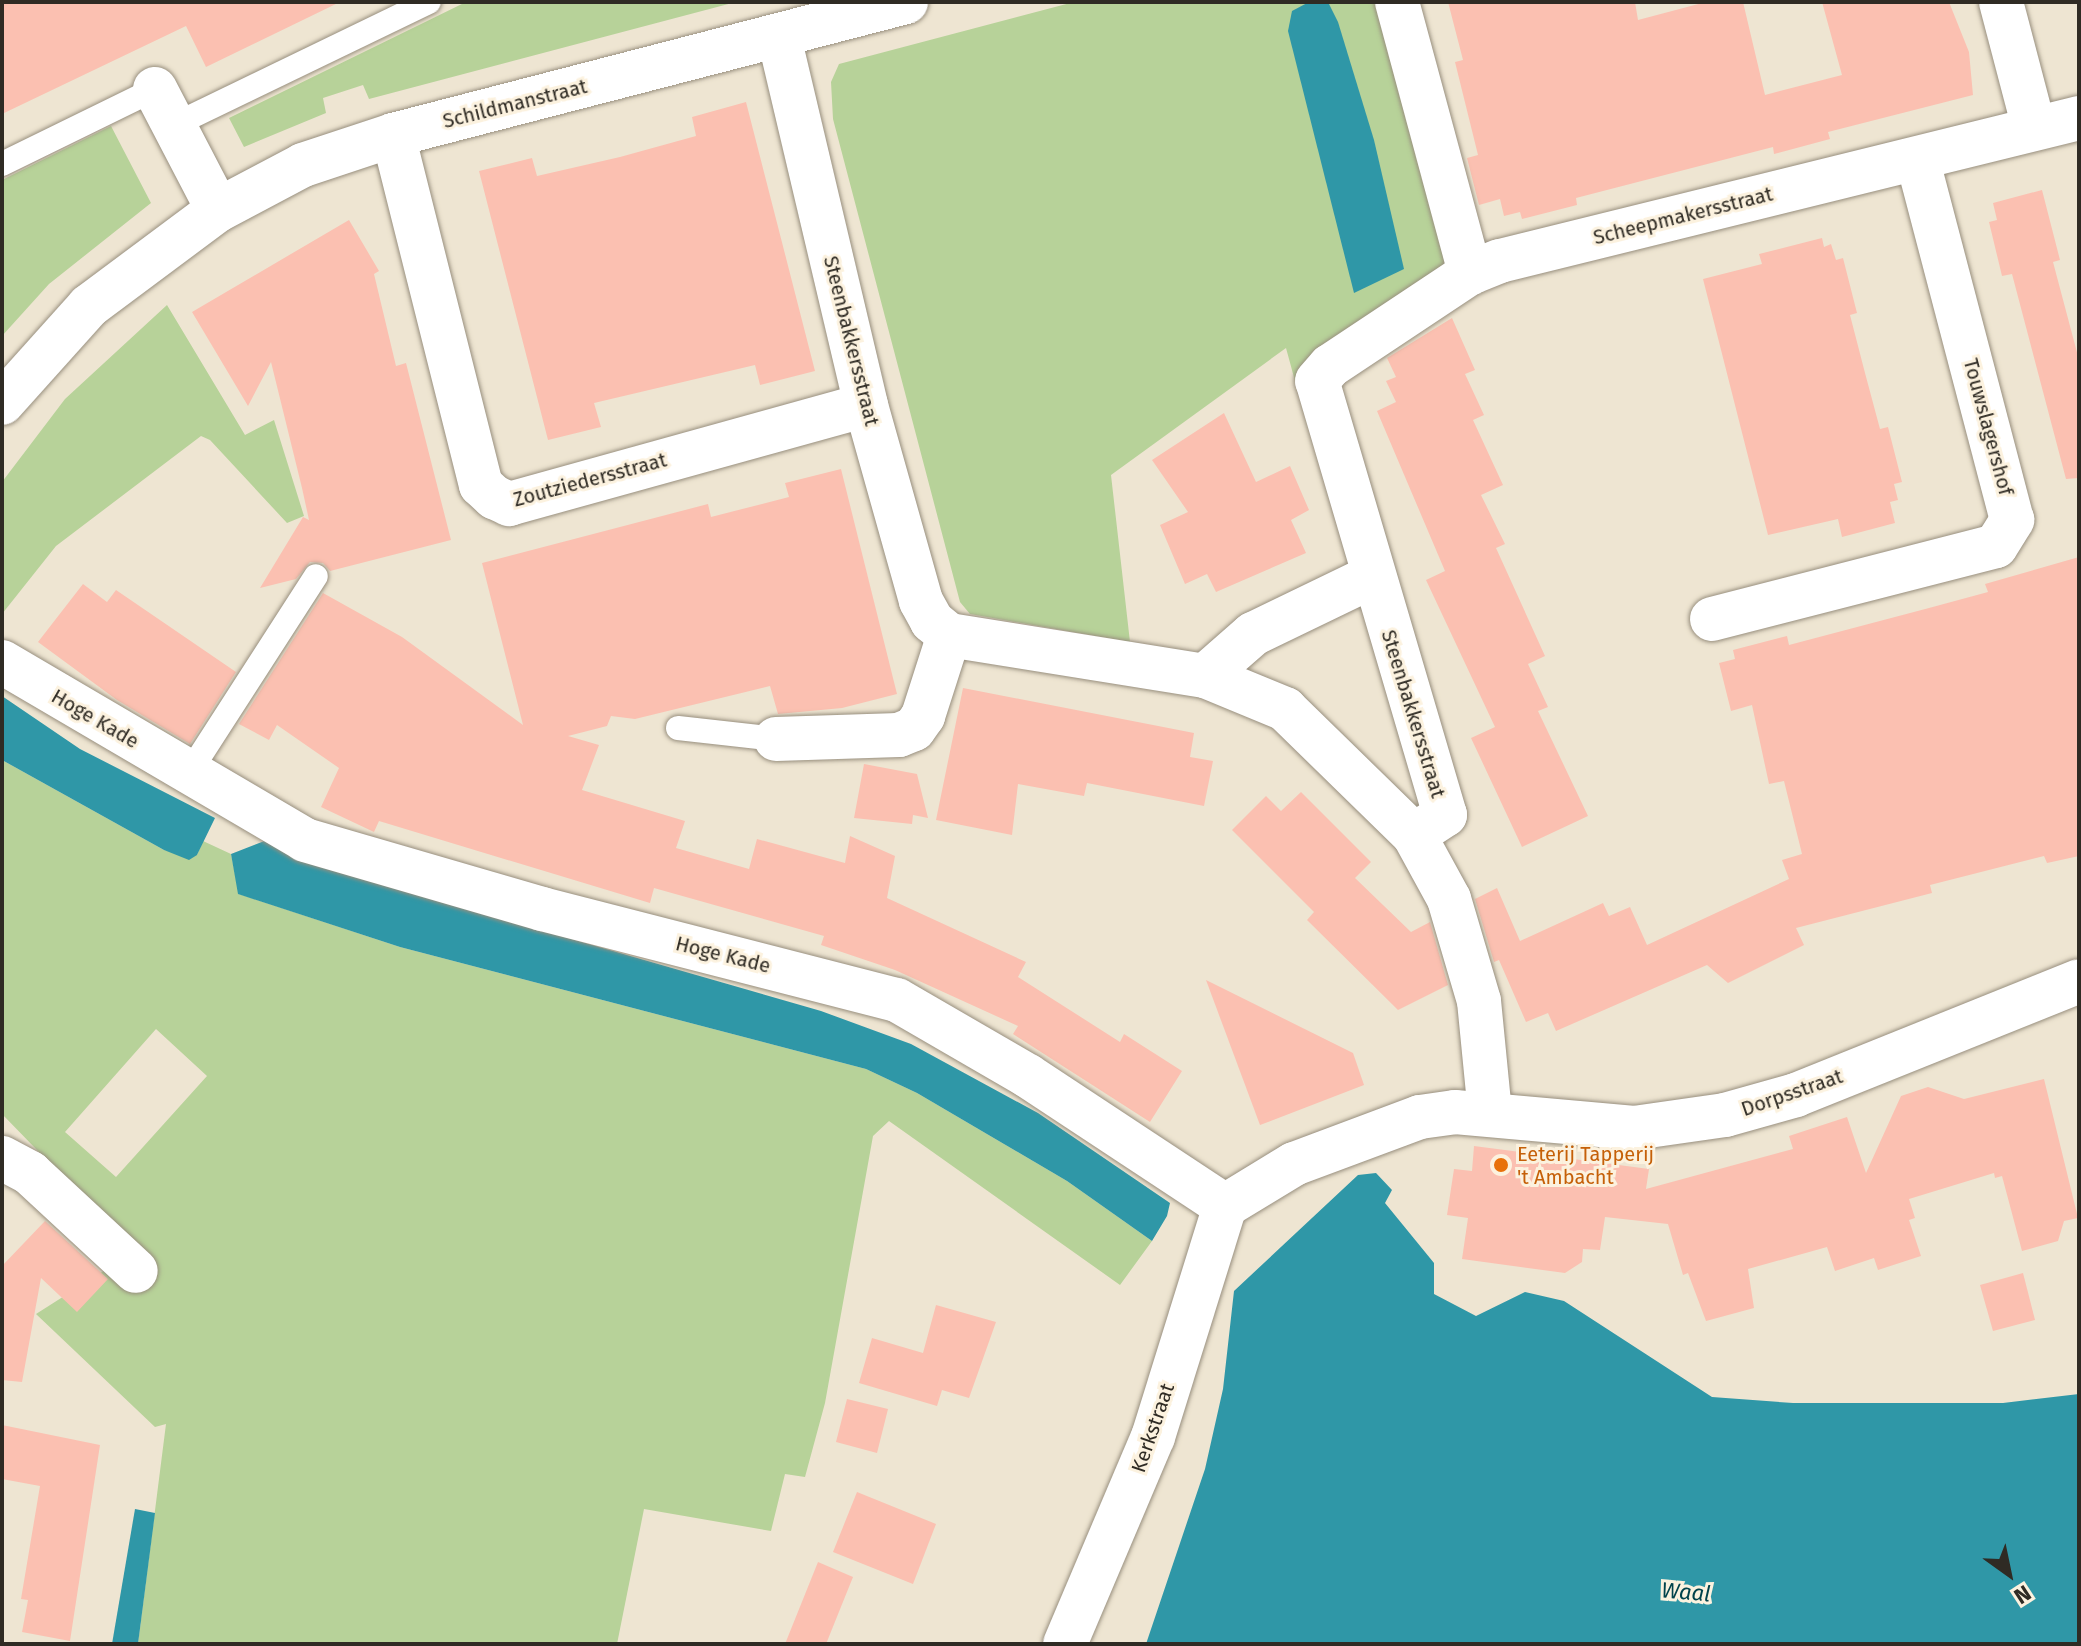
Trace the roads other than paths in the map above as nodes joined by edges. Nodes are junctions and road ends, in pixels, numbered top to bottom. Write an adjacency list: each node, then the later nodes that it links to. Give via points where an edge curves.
1 (429, 2): 7 (lane)
2 (906, 2): 5 (street, Schildmanstraat)
3 (1397, 2): 14 (street)
4 (2001, 2): 9 (street)
5 (817, 13): 6 (street, Schildmanstraat)
6 (779, 36): 10 (street, Schildmanstraat); 17 (street, Steenbakkersstraat)
7 (164, 107): 12 (lane); 13 (street)
8 (2079, 118): 9 (street, Scheepmakersstraat)
9 (2034, 128): 11 (street, Scheepmakersstraat)
10 (393, 135): 13 (street, Schildmanstraat, via 303,165); 17 (street, Zoutziedersstraat, via 481,485 494,497 509,504)
11 (1917, 159): 14 (street, Scheepmakersstraat); 20 (street, Touwslagershof, via 2012,520 1996,546)
12 (2, 164)
13 (218, 210): 16 (street, Schildmanstraat, via 89,306)
14 (1485, 267): 15 (street, Scheepmakersstraat, via 1330,366)
15 (1317, 381): 19 (street, Steenbakkersstraat)
16 (2, 403)
17 (866, 405): 21 (street, Steenbakkersstraat, via 921,601 932,621)
18 (316, 576): 26 (lane)
19 (1371, 577): 23 (street, via 1253,634); 27 (street, Steenbakkersstraat, via 1445,815)
20 (1712, 619)
21 (949, 635): 23 (street); 25 (street, via 914,729 899,735)
22 (2, 662): 26 (street, Hoge Kade)
23 (1205, 676): 27 (street, via 1285,709)
24 (678, 728): 25 (lane)
25 (776, 739)
26 (189, 773): 31 (street, Hoge Kade, via 305,840 542,909 897,1000 1028,1076)
27 (1414, 835): 29 (street, via 1449,899 1469,956)
28 (2079, 981): 29 (street, Dorpsstraat, via 1796,1095 1725,1115 1634,1128)
29 (1490, 1114): 31 (street, Dorpsstraat, via 1455,1112 1390,1126 1294,1164)
30 (2, 1158): 32 (street, via 30,1173)
31 (1225, 1206): 33 (street, Kerkstraat, via 1153,1437)
32 (136, 1271)
33 (1065, 1644)

